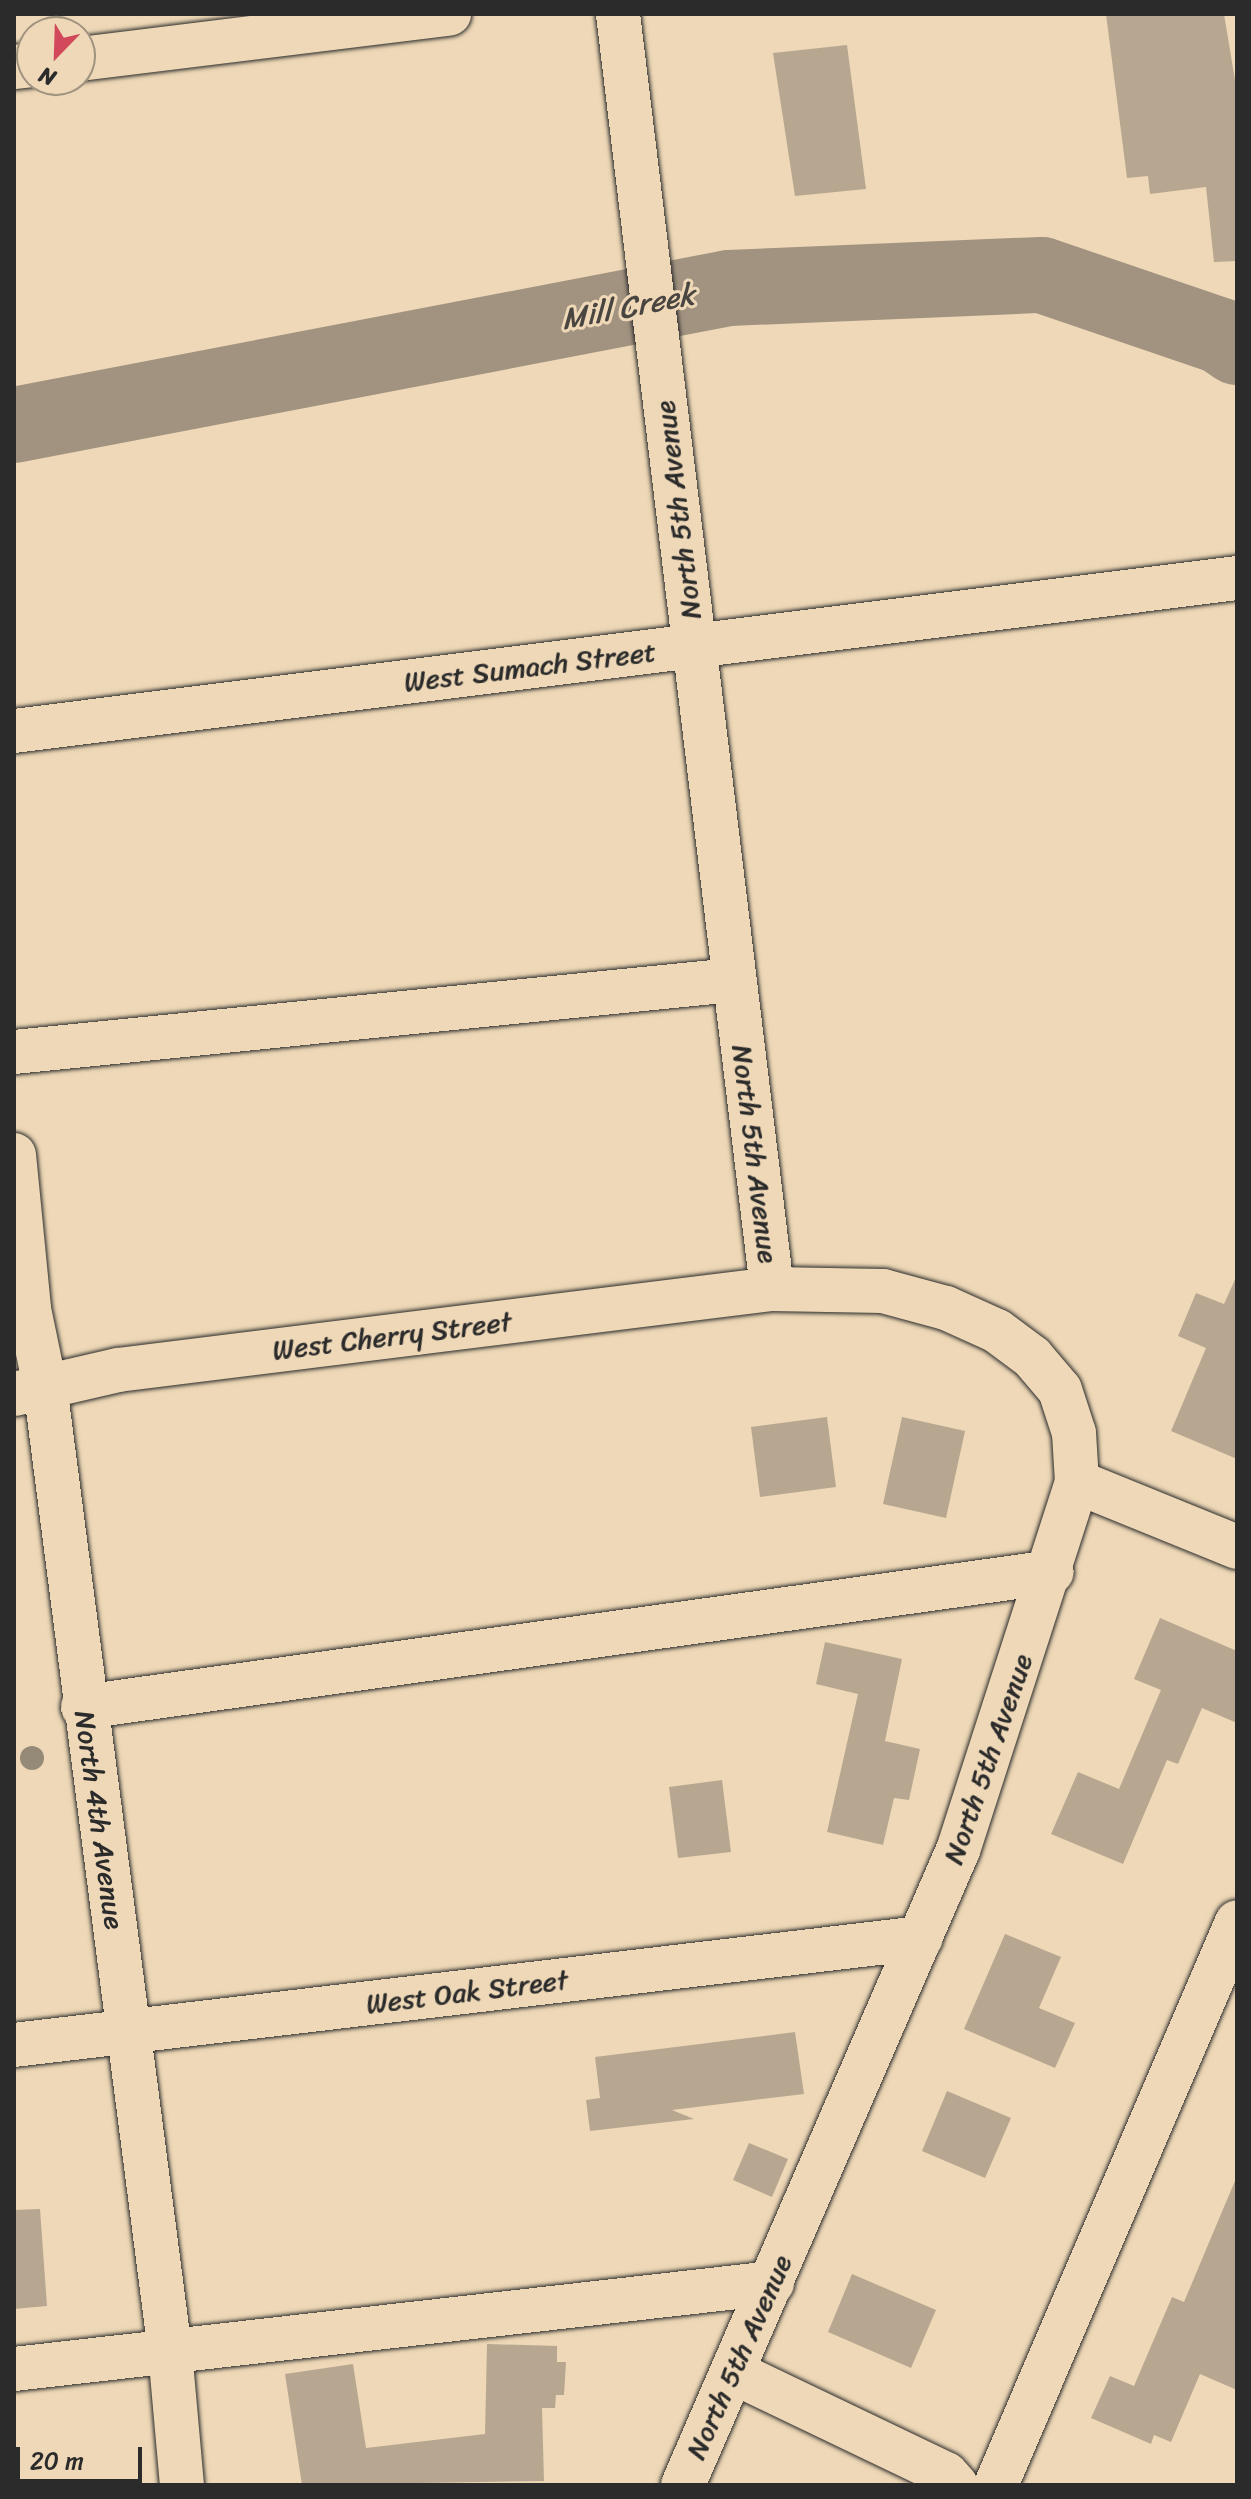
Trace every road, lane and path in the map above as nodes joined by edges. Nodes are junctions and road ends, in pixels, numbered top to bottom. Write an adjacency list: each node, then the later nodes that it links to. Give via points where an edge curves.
1 (449, 14): 3 (street)
2 (618, 14): 5 (street, North 5th Avenue)
3 (96, 57)
4 (1237, 578): 5 (street, West Sumach Street)
5 (694, 646): 6 (street, West Sumach Street); 7 (street, North 5th Avenue)
6 (14, 731)
7 (733, 980): 8 (street); 10 (street, North 5th Avenue)
8 (14, 1052)
9 (14, 1155): 11 (street, North 4th Avenue, via 29,1309)
10 (772, 1289): 11 (street, West Cherry Street, via 118,1370); 12 (street, North 5th Avenue, via 883,1291 946,1308 997,1331 1032,1357 1060,1390 1074,1433)
11 (30, 1390): 15 (street, North 4th Avenue)
12 (1077, 1482): 13 (street); 14 (street, North 5th Avenue)
13 (1237, 1547)
14 (1052, 1572): 15 (street); 17 (street, North 5th Avenue, via 958,1850)
15 (83, 1707): 18 (street, North 4th Avenue)
16 (1237, 1922): 27 (street)
17 (921, 1938): 18 (street, West Oak Street); 20 (street, North 5th Avenue)
18 (128, 2032): 19 (street, West Oak Street); 21 (street, North 4th Avenue)
19 (14, 2045)
20 (772, 2283): 21 (street); 23 (street, North 5th Avenue)
21 (170, 2351): 22 (street); 24 (street, North 4th Avenue)
22 (14, 2369)
23 (733, 2372): 25 (street, North 5th Avenue); 26 (street, via 946,2474)
24 (182, 2485)
25 (683, 2485)
26 (956, 2485)
27 (996, 2485)

